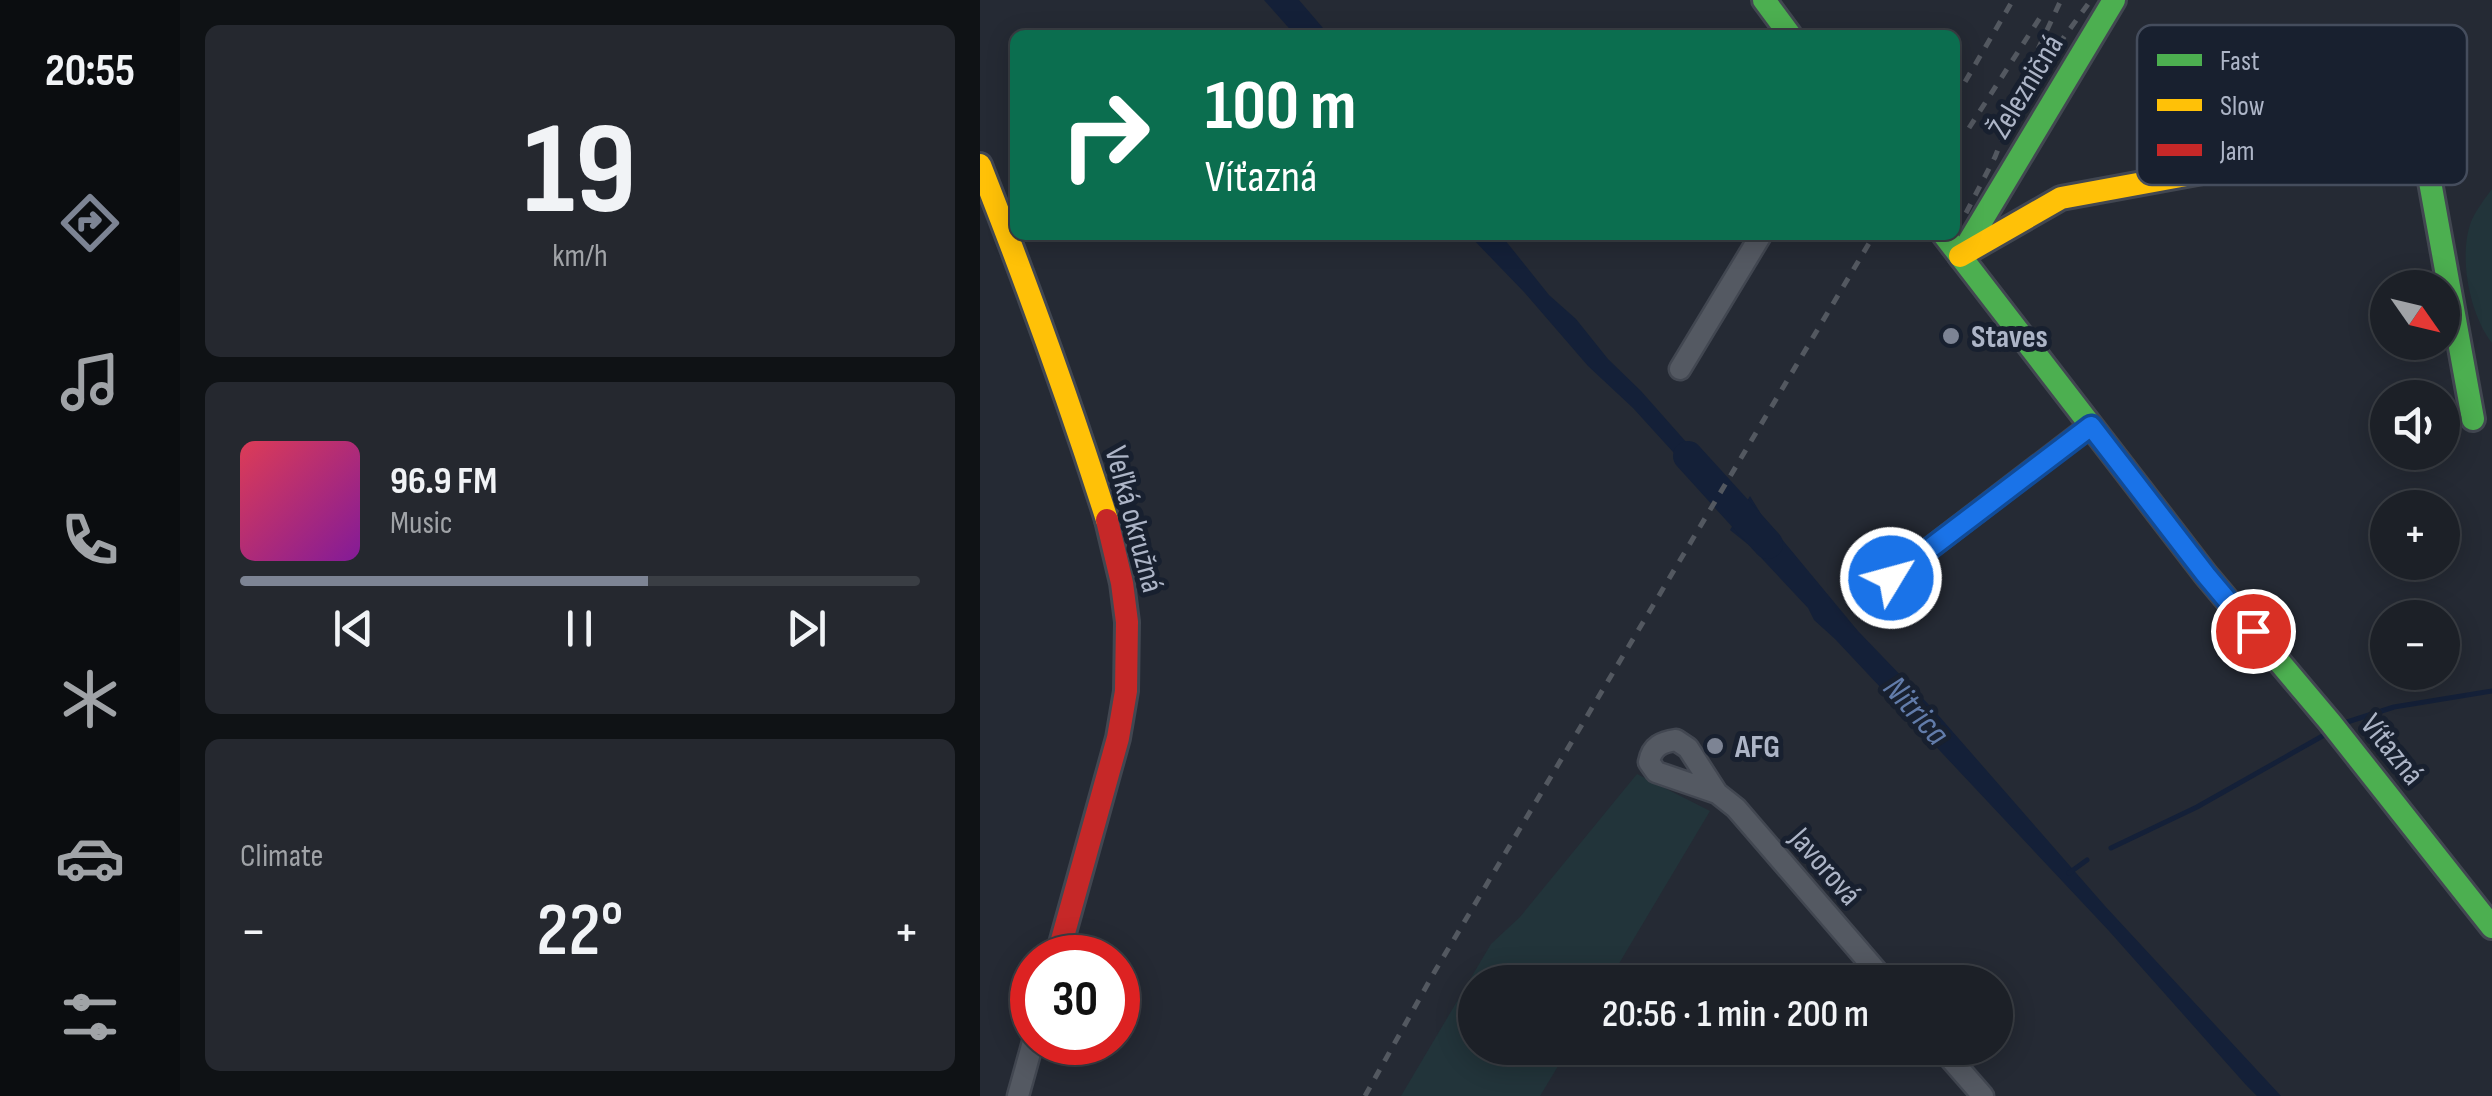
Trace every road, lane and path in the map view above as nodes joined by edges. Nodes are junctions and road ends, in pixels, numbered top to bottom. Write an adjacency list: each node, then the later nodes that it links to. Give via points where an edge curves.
1 (1764, 0): 3 (street)
2 (2114, 0): 9 (street, Železničná)
3 (1786, 30)
4 (980, 166): 16 (street, Veľká okružná, via 1084,447 1128,622 1118,738)
5 (2137, 184): 9 (street, via 2060,198)
6 (2431, 185): 11 (street)
7 (1758, 240): 10 (street)
8 (1948, 240): 9 (street, Víťazná)
9 (1960, 256): 12 (street, Víťazná)
10 (1680, 369)
11 (2473, 419)
12 (2091, 426): 13 (street); 15 (street, Víťazná)
13 (1891, 578)
14 (1717, 793): 17 (street, Javorová)
15 (2492, 926)
16 (1063, 935)
17 (1871, 965)
18 (1027, 1065): 20 (street)
19 (1957, 1065): 21 (street)
20 (1018, 1096)
21 (1983, 1096)

